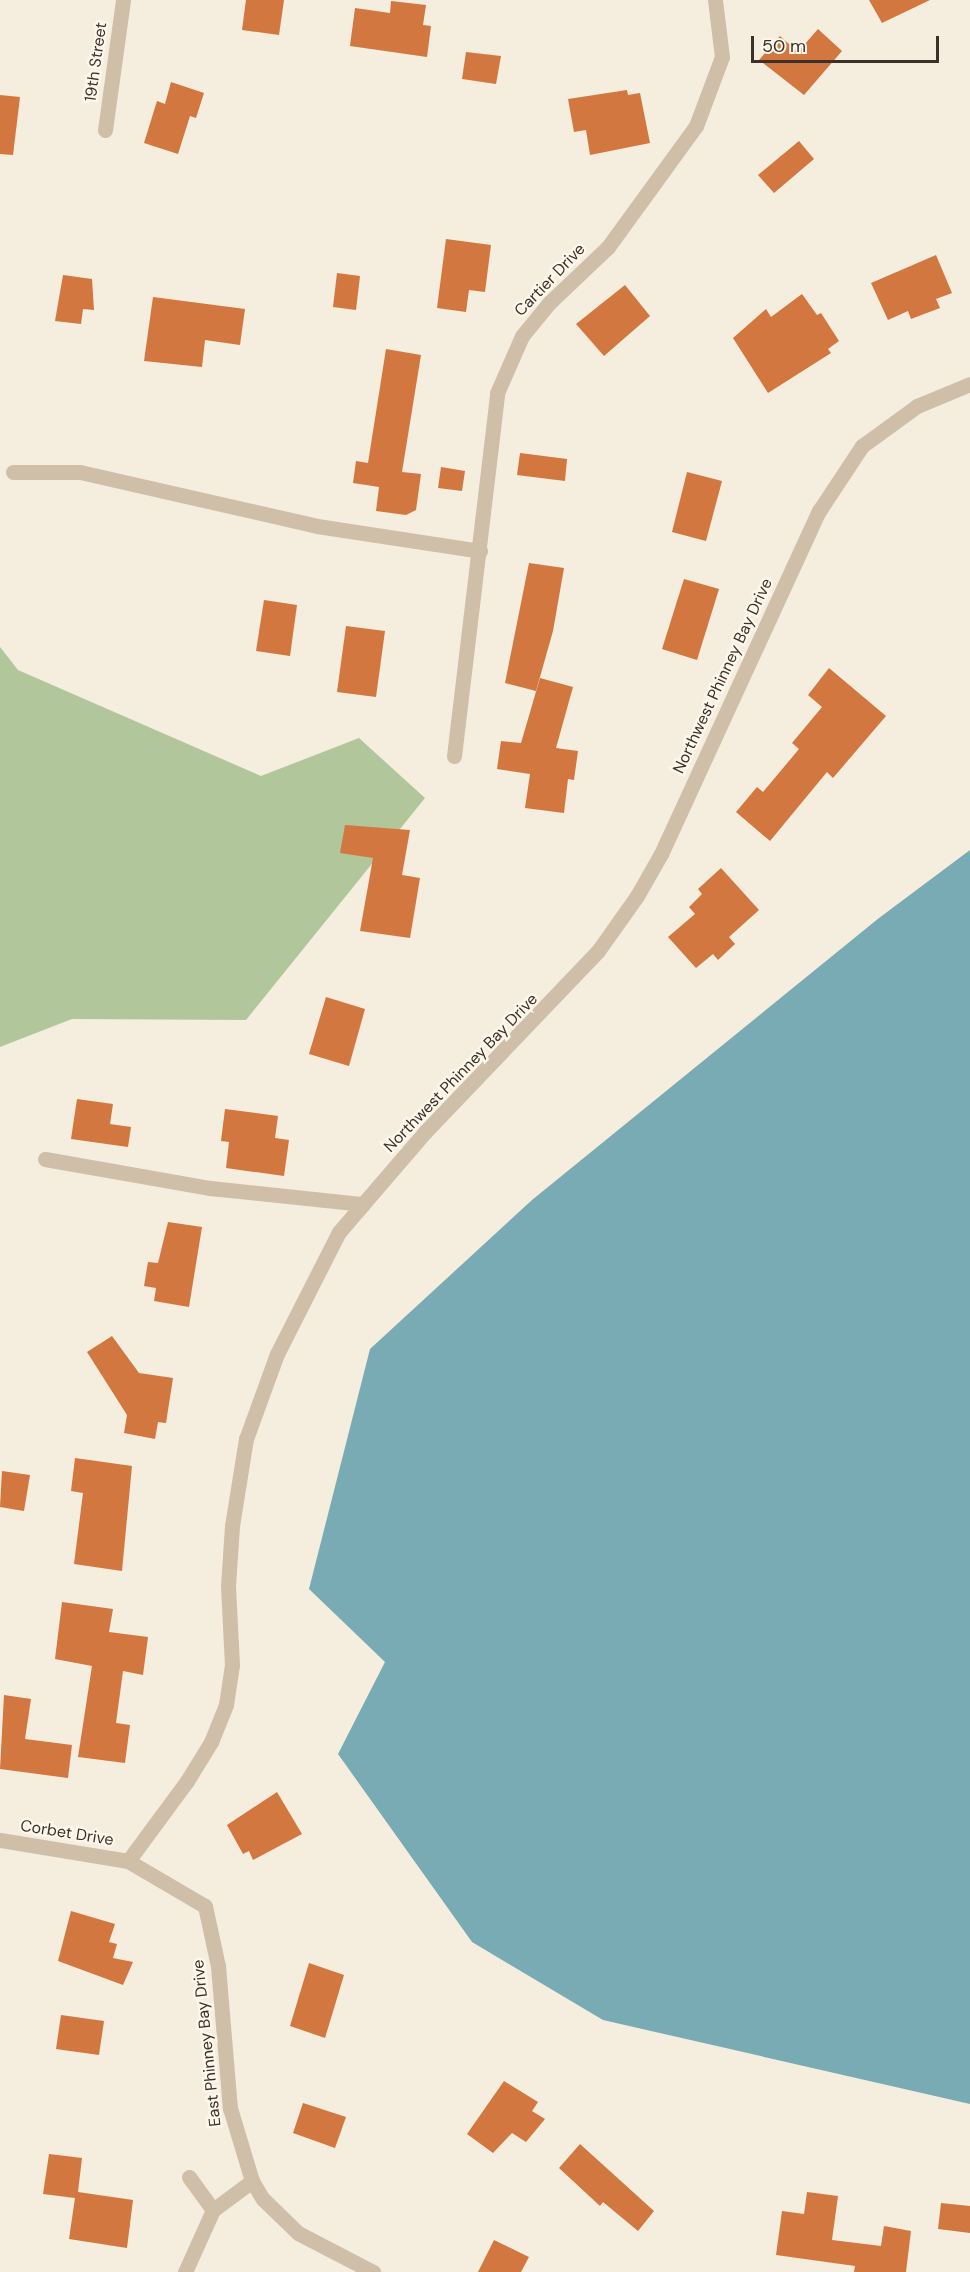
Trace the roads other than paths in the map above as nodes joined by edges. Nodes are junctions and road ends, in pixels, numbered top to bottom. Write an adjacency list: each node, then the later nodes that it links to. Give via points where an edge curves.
1 (123, 0): 3 (street, 19th Street)
2 (715, 0): 6 (street, Cartier Drive, via 722,57 696,126 608,247 549,303 522,336 497,393)
3 (105, 130)
4 (970, 384): 9 (street, Northwest Phinney Bay Drive, via 917,406 862,446 819,511 661,854 637,896 591,959 425,1132)
5 (13, 472): 6 (street, via 80,472 317,526)
6 (480, 551): 7 (street, Cartier Drive)
7 (454, 756)
8 (45, 1159): 9 (street, via 210,1188)
9 (363, 1204): 11 (street, Northwest Phinney Bay Drive, via 339,1232 278,1354 246,1439 232,1526 228,1586 232,1665 226,1705 211,1742 187,1781)
10 (0, 1840): 11 (street, Corbet Drive)
11 (128, 1861): 13 (street, East Phinney Bay Drive, via 205,1906 218,1966 230,2108)
12 (189, 2177): 14 (street)
13 (252, 2181): 14 (street); 16 (street, East Phinney Bay Drive, via 263,2199 298,2233)
14 (213, 2210): 15 (street)
15 (185, 2272)
16 (373, 2272)

